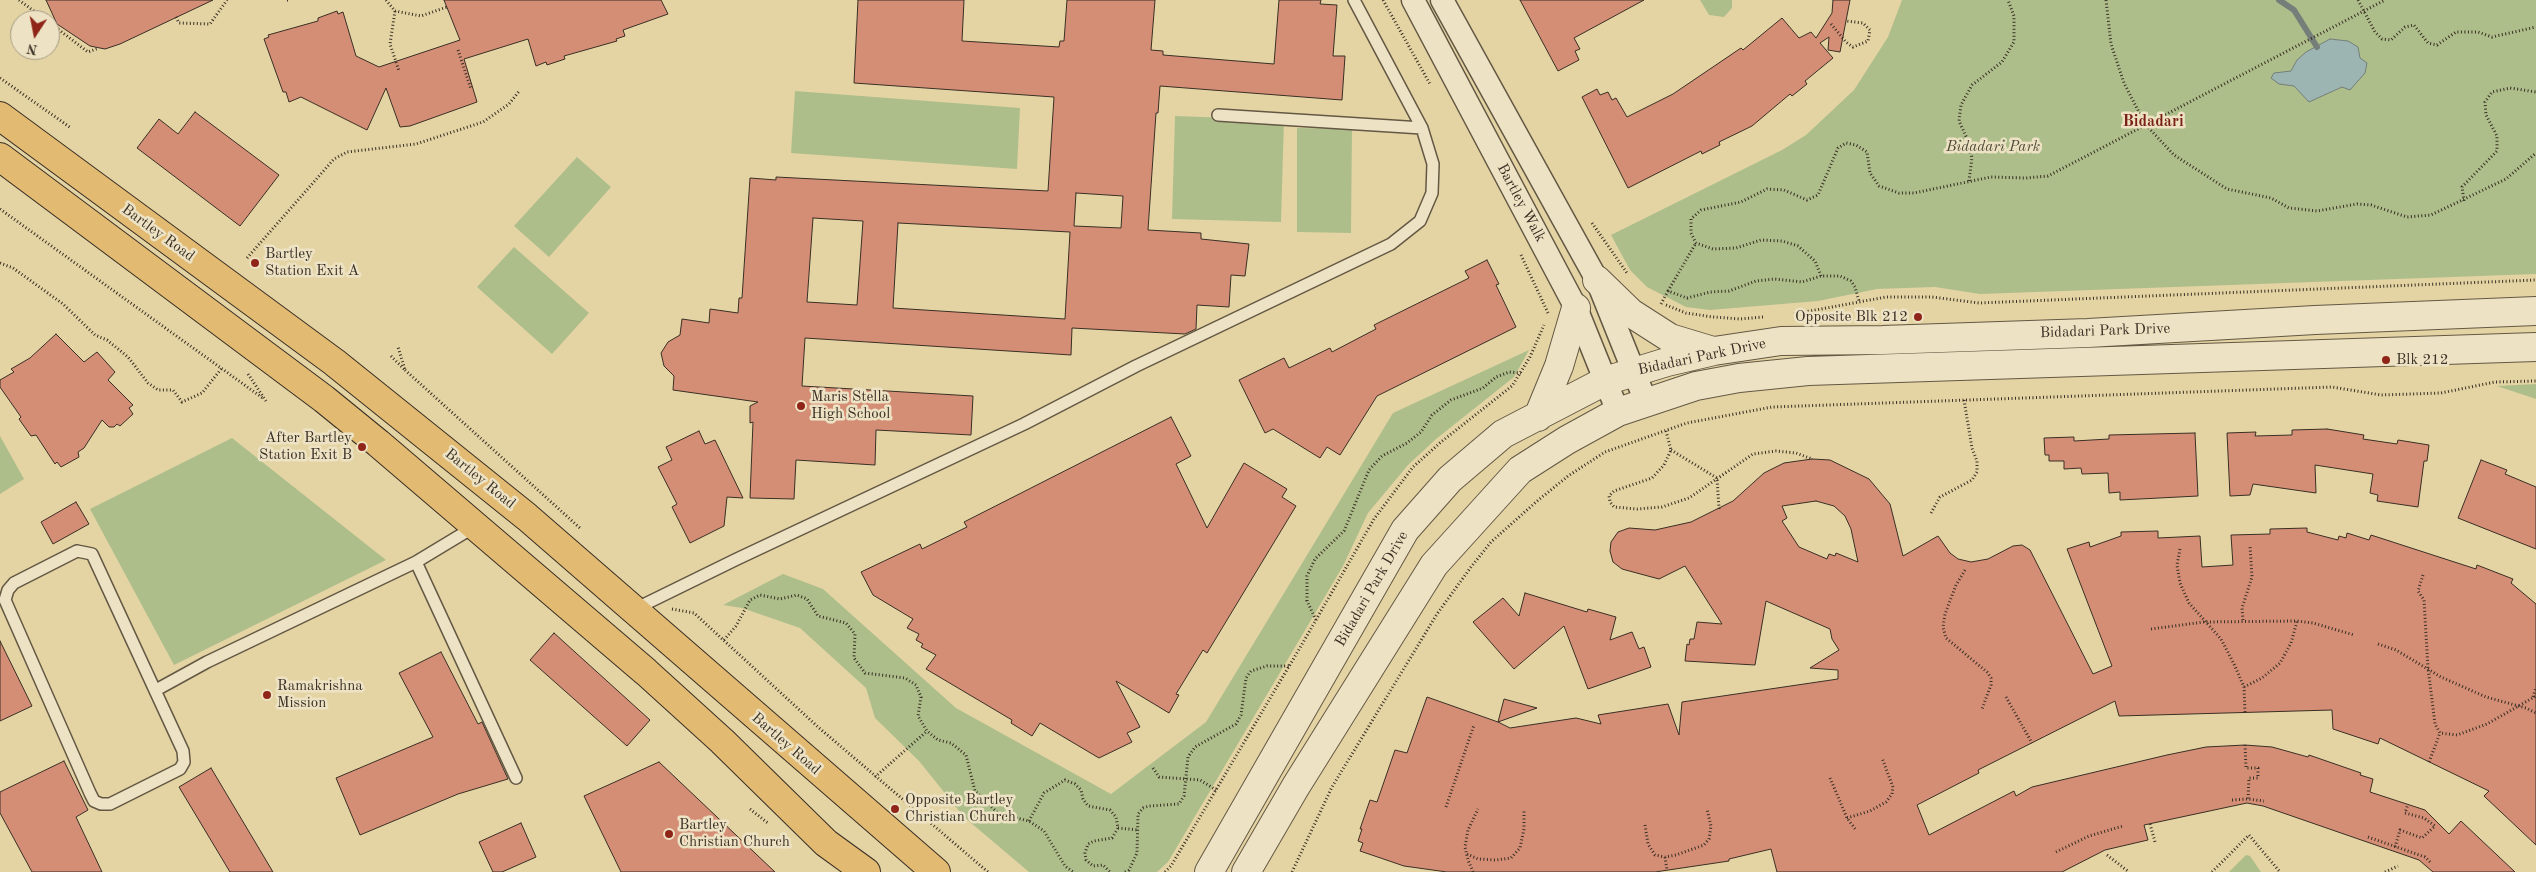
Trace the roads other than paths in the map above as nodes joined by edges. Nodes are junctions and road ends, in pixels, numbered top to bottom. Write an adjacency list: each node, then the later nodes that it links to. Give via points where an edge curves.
1 (1354, 0): 6 (lane)
2 (1413, 0): 9 (street, Bartley Walk)
3 (1442, 0): 8 (street, Bartley Walk)
4 (1218, 115): 6 (lane)
5 (0, 116): 26 (highway, Bartley Road, via 334,362 527,517)
6 (1422, 128): 26 (lane, via 1433,164 1432,193 1420,221 1390,244)
7 (0, 157): 24 (highway, via 324,399)
8 (1597, 280): 14 (street, via 1632,313 1670,338); 17 (street, Bartley Walk)
9 (1576, 308): 18 (street, Bartley Walk); 21 (street, via 1559,366)
10 (2536, 311): 11 (street, Bidadari Park Drive)
11 (2315, 320): 12 (street, Bidadari Park Drive); 15 (street, via 2316,333 2323,344)
12 (2088, 333): 14 (street, Bidadari Park Drive, via 1781,341); 16 (street, via 2126,341 2136,348)
13 (2536, 347): 15 (street, Bidadari Park Drive)
14 (1714, 352): 17 (street, Bidadari Park Drive)
15 (2356, 352): 16 (street, Bidadari Park Drive)
16 (2138, 362): 19 (street, Bidadari Park Drive, via 1808,371 1730,379)
17 (1633, 371): 18 (street, Bidadari Park Drive); 19 (street, Bartley Walk)
18 (1605, 381): 20 (street, Bartley Walk); 21 (street, Bidadari Park Drive)
19 (1646, 402): 20 (street, Bidadari Park Drive)
20 (1618, 412): 23 (street, Bidadari Park Drive)
21 (1538, 417): 22 (street, Bidadari Park Drive)
22 (1503, 434): 23 (street, via 1524,432 1532,436 1533,450); 31 (street, Bidadari Park Drive, via 1450,479 1405,530)
23 (1520, 470): 32 (street, Bidadari Park Drive, via 1434,565)
24 (476, 526): 25 (lane); 29 (highway, via 646,672 826,843)
25 (416, 562): 27 (lane, via 207,662); 28 (lane)
26 (647, 604): 30 (highway, Bartley Road, via 750,713)
27 (156, 690): 27 (lane, via 183,751 184,762 180,769 110,804 94,801 5,600 8,590 14,583 77,551 92,554)
28 (516, 778)
29 (866, 872)
30 (936, 872)
31 (1209, 872)
32 (1246, 872)

